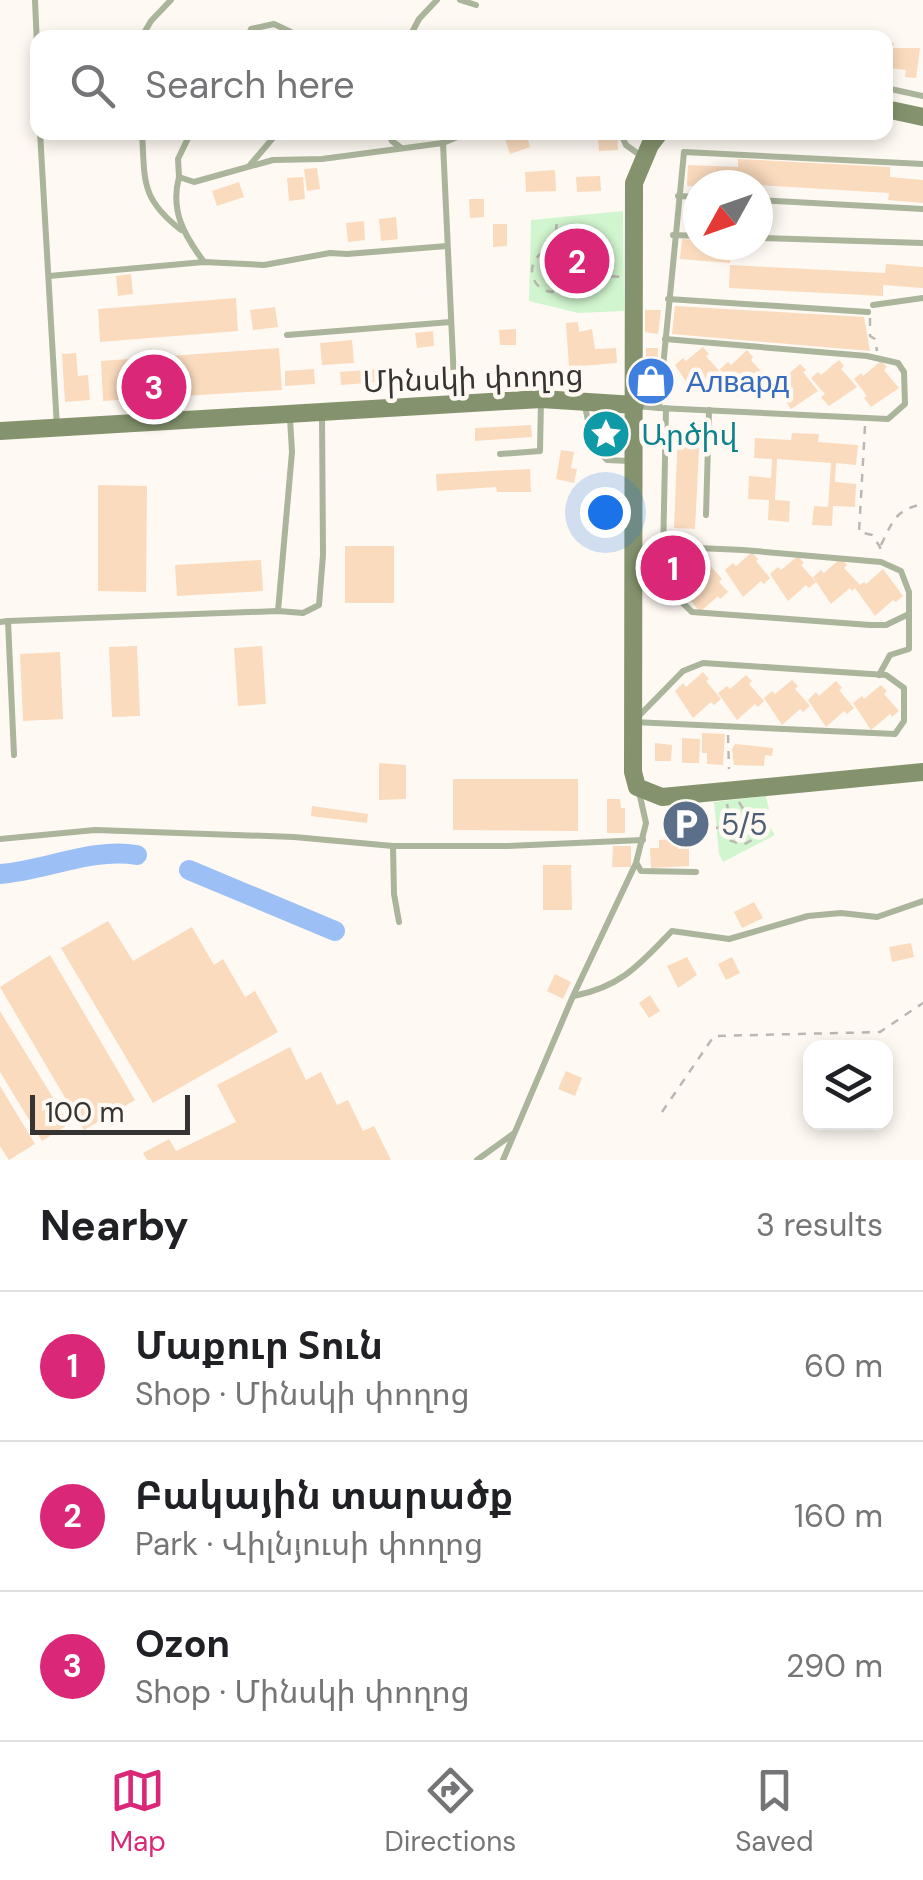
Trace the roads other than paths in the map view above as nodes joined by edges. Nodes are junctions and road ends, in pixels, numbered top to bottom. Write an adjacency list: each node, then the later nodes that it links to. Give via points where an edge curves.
1 (35, 0): 6 (lane)
2 (171, 0): 7 (lane)
3 (436, 0): 10 (lane)
4 (460, 0): 5 (lane)
5 (476, 4)
6 (36, 30)
7 (145, 30)
8 (251, 30): 9 (lane, via 274,24)
9 (287, 30)
10 (413, 30)
11 (893, 90): 12 (lane)
12 (923, 96)
13 (893, 111): 14 (main road)
14 (923, 117)
15 (40, 140): 42 (lane)
16 (143, 140): 35 (lane, via 147,194)
17 (187, 140): 30 (lane)
18 (271, 140): 29 (lane)
19 (391, 140): 26 (lane)
20 (450, 140): 24 (lane)
21 (624, 140): 25 (lane)
22 (628, 140): 25 (lane)
23 (656, 140): 27 (main road)
24 (443, 143): 26 (lane); 40 (lane)
25 (626, 144): 27 (lane)
26 (402, 148): 29 (lane)
27 (645, 159): 51 (main road, via 634,183)
28 (923, 164): 31 (lane, via 684,152)
29 (249, 166): 30 (lane, via 194,182)
30 (179, 177): 35 (lane, via 174,194)
31 (678, 196): 32 (lane); 36 (lane)
32 (683, 196)
33 (773, 201): 34 (lane)
34 (923, 209)
35 (186, 234): 41 (lane)
36 (673, 235): 37 (lane); 44 (lane)
37 (683, 235)
38 (773, 238): 39 (lane)
39 (923, 243)
40 (448, 246): 41 (lane, via 330,253 264,266); 45 (lane)
41 (204, 262): 42 (lane)
42 (48, 276): 56 (lane)
43 (923, 298): 44 (lane, via 871,309)
44 (668, 299): 47 (lane)
45 (451, 322): 46 (lane); 50 (lane)
46 (287, 335)
47 (664, 340): 52 (lane); 53 (lane, via 878,358 898,363 904,372 905,404 888,418)
48 (541, 399): 49 (main road, Մինսկի փողոց); 50 (main road, Մինսկի փողոց); 58 (lane, via 540,451)
49 (584, 400): 51 (main road, Մինսկի փողոց); 59 (lane, via 594,446 607,460)
50 (454, 403): 54 (main road, Մինսկի փողոց)
51 (635, 405): 52 (lane); 59 (main road)
52 (662, 408): 53 (lane); 61 (lane)
53 (709, 410): 60 (lane)
54 (321, 412): 55 (main road, Մինսկի փողոց); 63 (lane, via 318,606 303,614)
55 (290, 415): 56 (main road, Մինսկի փողոց); 63 (lane)
56 (57, 428): 57 (main road, Մինսկի փողոց)
57 (0, 431)
58 (500, 454)
59 (634, 462): 62 (main road)
60 (706, 515)
61 (663, 557): 62 (lane); 64 (lane, via 698,548 880,562 901,572)
62 (640, 560): 64 (lane, via 692,612 868,625); 67 (main road)
63 (278, 611): 65 (lane)
64 (909, 614): 66 (lane, via 909,649 890,655)
65 (4, 622): 68 (lane)
66 (879, 675): 67 (lane, via 702,663 683,671); 67 (lane, via 904,688 904,721 895,734)
67 (633, 722): 70 (main road)
68 (14, 755)
69 (923, 772): 70 (main road, via 735,799 662,798)
70 (638, 787): 72 (lane)
71 (0, 839): 73 (lane, via 95,830)
72 (643, 840): 73 (lane); 74 (lane)
73 (393, 846): 77 (lane)
74 (636, 863): 75 (lane, via 640,871); 78 (lane)
75 (696, 872)
76 (923, 901): 78 (lane, via 876,917 808,916 729,939 672,931 608,988)
77 (399, 922)
78 (573, 996): 79 (lane)
79 (514, 1134): 80 (lane); 81 (lane)
80 (477, 1160)
81 (503, 1160)

